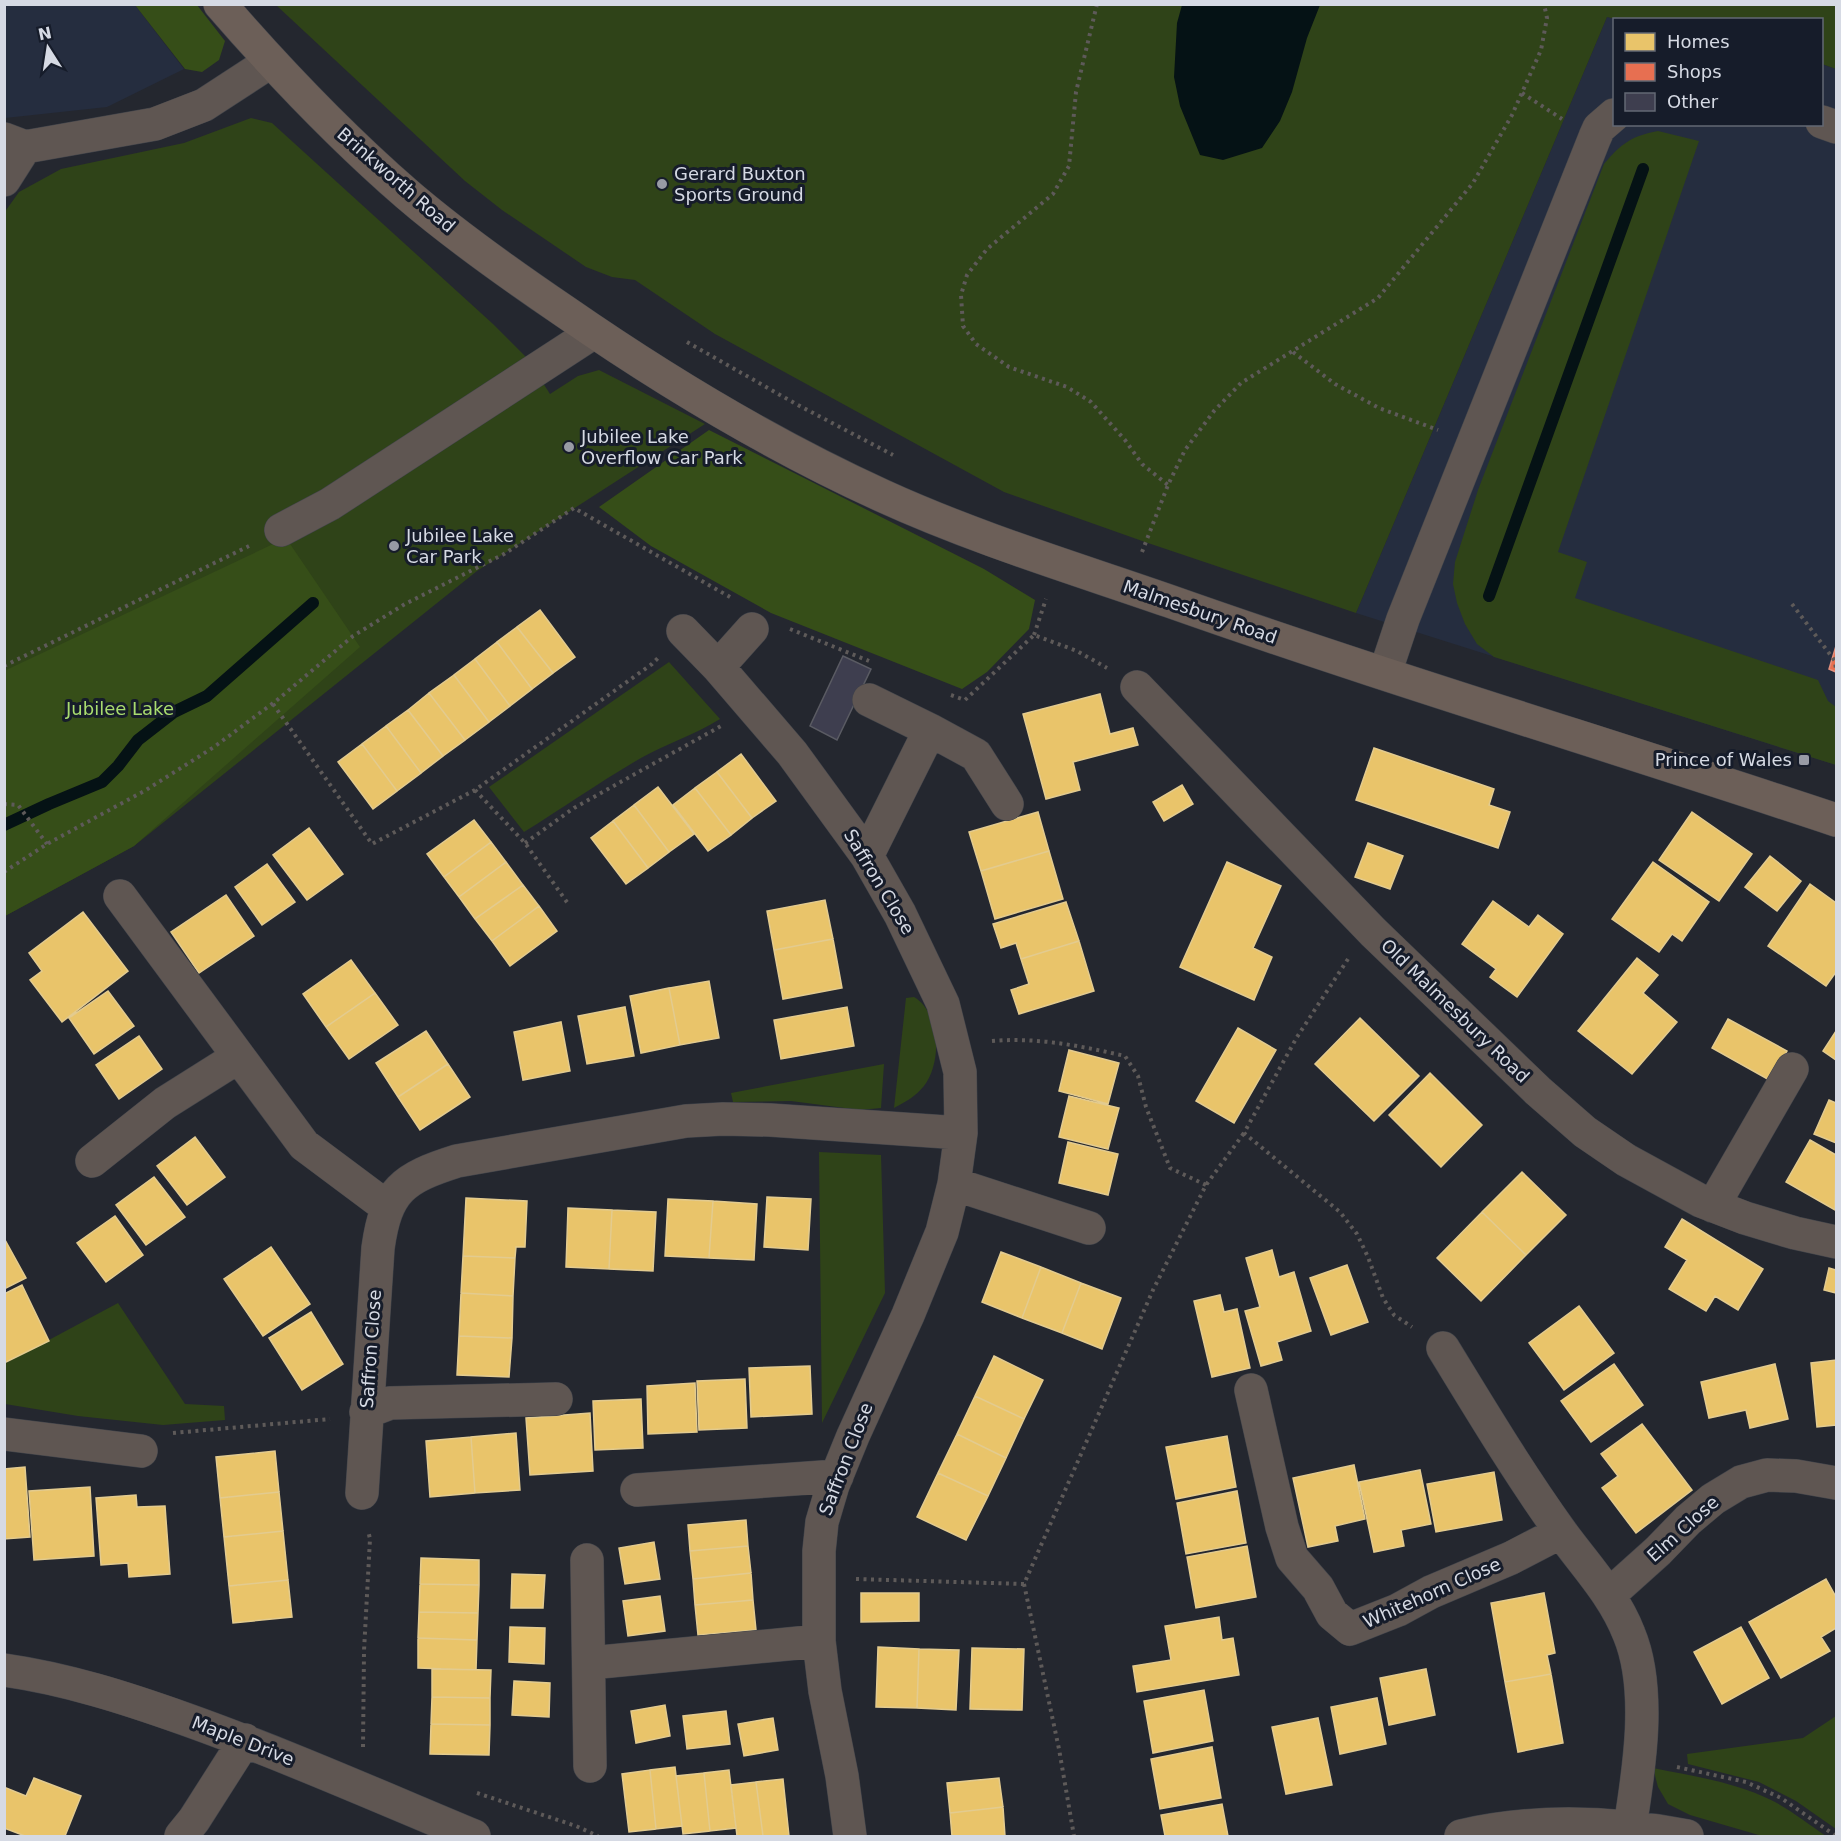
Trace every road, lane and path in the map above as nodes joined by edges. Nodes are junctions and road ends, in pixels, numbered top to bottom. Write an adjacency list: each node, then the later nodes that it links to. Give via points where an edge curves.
1 (220, 4): 4 (main road, Brinkworth Road)
2 (1096, 4): 14 (path, via 1076,92 1069,166 1053,194 987,249 967,275 961,295 963,326 976,344 1009,367 1067,387 1091,402 1142,464)
3 (1544, 4): 5 (path, via 1547,18 1542,50)
4 (270, 62): 7 (street, via 204,105 155,124); 9 (main road, Brinkworth Road, via 410,196 509,274)
5 (1522, 93): 6 (path, via 1579,130); 11 (path, via 1473,183 1378,298)
6 (1603, 127): 12 (street)
7 (15, 143): 8 (street)
8 (4, 180)
9 (594, 332): 15 (street, via 340,498); 16 (main road, Malmesbury Road, via 732,419 852,481 939,519)
10 (685, 342): 13 (path)
11 (1293, 352): 12 (path, via 1335,384 1379,408); 14 (path, via 1241,383 1214,411 1185,450)
12 (1473, 442): 26 (street)
13 (894, 456)
14 (1168, 485): 16 (path)
15 (281, 530): 23 (path)
16 (1135, 575): 26 (main road, Malmesbury Road, via 1293,645)
17 (735, 600): 30 (path, via 574,508 504,554 405,604 353,636)
18 (1791, 604): 21 (path)
19 (752, 629): 22 (path, via 775,623); 24 (street)
20 (683, 632): 24 (street, Saffron Close); 33 (path, via 652,664)
21 (1836, 660): 25 (path)
22 (870, 662)
23 (4, 666)
24 (718, 667): 31 (street, Saffron Close)
25 (1836, 670)
26 (1384, 673): 36 (main road, Malmesbury Road)
27 (1137, 687): 28 (path, via 1089,656 1034,635 965,700); 43 (street, Old Malmesbury Road)
28 (944, 692)
29 (869, 700): 32 (street)
30 (273, 704): 33 (path, via 372,844); 38 (path, via 214,747)
31 (750, 704): 37 (path, via 722,726 574,808); 39 (street, Saffron Close, via 792,753)
32 (930, 730): 35 (street, via 976,755); 39 (street)
33 (475, 790): 37 (path)
34 (4, 804): 38 (path, via 18,805)
35 (1007, 804)
36 (1836, 820)
37 (525, 843): 42 (path)
38 (47, 844): 40 (path)
39 (867, 856): 44 (street, Saffron Close, via 928,971 943,1004)
40 (4, 872)
41 (120, 896): 45 (street)
42 (569, 905)
43 (1373, 932): 48 (path, via 1350,956 1297,1037); 52 (street, Old Malmesbury Road, via 1538,1092 1585,1132 1626,1160)
44 (954, 1045): 47 (street, Saffron Close, via 960,1072); 51 (path, via 1017,1039 1125,1056 1138,1076 1170,1168)
45 (238, 1057): 49 (street, via 165,1103); 53 (street, via 304,1145)
46 (1792, 1068): 52 (street)
47 (962, 1133): 50 (street, Saffron Close); 53 (street, Saffron Close, via 770,1120 686,1121 457,1161 429,1170 404,1185)
48 (1244, 1133): 51 (path); 56 (path, via 1340,1212 1357,1234 1394,1315)
49 (92, 1161)
50 (954, 1184): 54 (street); 63 (street, Saffron Close, via 939,1241)
51 (1206, 1185): 70 (path, via 1153,1290)
52 (1713, 1206): 55 (street, Old Malmesbury Road)
53 (387, 1207): 59 (street, Saffron Close, via 378,1248)
54 (1089, 1228)
55 (1836, 1242)
56 (1443, 1348): 67 (street, via 1498,1440)
57 (1251, 1390): 67 (street, Whitehorn Close, via 1292,1558 1318,1588 1332,1614 1350,1629)
58 (556, 1399): 59 (street, via 390,1403)
59 (366, 1412): 60 (path); 66 (street, Saffron Close)
60 (172, 1433)
61 (4, 1434): 62 (street)
62 (141, 1451)
63 (837, 1476): 65 (street); 69 (street, Saffron Close, via 822,1522)
64 (1836, 1483): 71 (street, Elm Close, via 1767,1475 1741,1482 1688,1520)
65 (637, 1490)
66 (362, 1493): 76 (path, via 370,1539)
67 (1561, 1532): 71 (street)
68 (587, 1560): 73 (street)
69 (818, 1581): 70 (path); 72 (street, Saffron Close)
70 (1024, 1584): 85 (path)
71 (1609, 1595): 77 (street, via 1629,1634 1636,1662 1641,1695)
72 (819, 1641): 73 (street); 84 (street, Saffron Close)
73 (590, 1663): 78 (street)
74 (4, 1670): 75 (street, Maple Drive, via 108,1692)
75 (245, 1740): 81 (street); 82 (street, Maple Drive)
76 (363, 1753)
77 (1640, 1762): 80 (street); 88 (path, via 1746,1782 1781,1798)
78 (590, 1766)
79 (467, 1789): 83 (path)
80 (1630, 1827): 86 (street, via 1566,1824); 87 (street)
81 (181, 1836)
82 (474, 1836)
83 (598, 1836)
84 (850, 1836)
85 (1074, 1836)
86 (1461, 1836)
87 (1687, 1836)
88 (1836, 1836)

